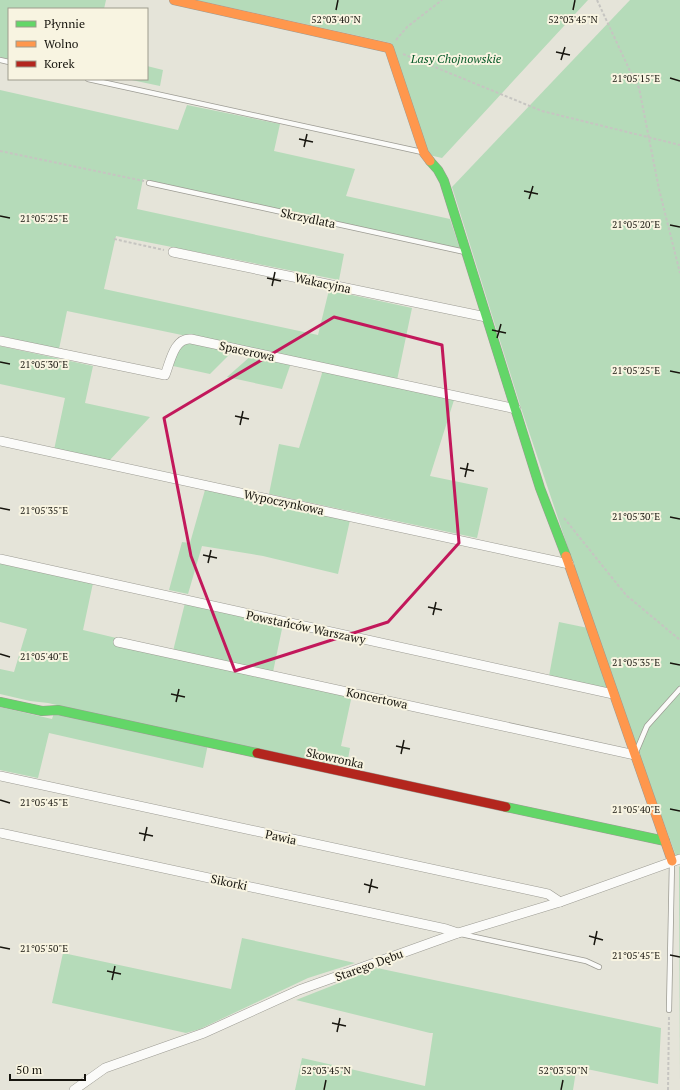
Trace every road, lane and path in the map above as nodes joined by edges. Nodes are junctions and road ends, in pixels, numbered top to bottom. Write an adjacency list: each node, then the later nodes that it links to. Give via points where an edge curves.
1 (174, 0): 4 (street)
2 (442, 0): 4 (path, via 407,27)
3 (597, 0): 7 (path, via 639,88)
4 (388, 48): 10 (street)
5 (403, 54): 7 (path, via 542,110)
6 (93, 80): 10 (lane)
7 (649, 138): 8 (path); 15 (path)
8 (680, 145)
9 (0, 151): 11 (path)
10 (424, 153): 14 (street, via 444,181)
11 (149, 183): 14 (lane, Skrzydlata)
12 (114, 239): 13 (path)
13 (173, 252): 16 (street, Wakacyjna)
14 (466, 253): 16 (street)
15 (680, 272)
16 (486, 317): 18 (street)
17 (0, 341): 18 (street, Spacerowa, via 165,375 178,344 184,339 191,339)
18 (516, 409): 22 (street, via 540,488)
19 (0, 441): 22 (street, Wypoczynkowa)
20 (564, 518): 23 (path, via 626,595)
21 (0, 559): 26 (street, Powstańców Warszawy)
22 (568, 564): 26 (street)
23 (680, 640)
24 (118, 642): 28 (street, Koncertowa)
25 (680, 689): 28 (lane, via 647,726)
26 (612, 694): 28 (street)
27 (0, 702): 31 (street, Skowronka, via 42,711 58,710)
28 (635, 755): 31 (street)
29 (0, 776): 33 (street, Pawia, via 548,894)
30 (0, 833): 34 (street, Sikorki)
31 (665, 842): 32 (street)
32 (676, 860): 33 (street, Starego Dębu); 36 (lane)
33 (560, 902): 34 (street, Starego Dębu)
34 (458, 933): 35 (lane); 37 (street, Starego Dębu, via 299,990 204,1033 105,1068)
35 (599, 966)
36 (669, 1010): 38 (path)
37 (74, 1090)
38 (668, 1090)

